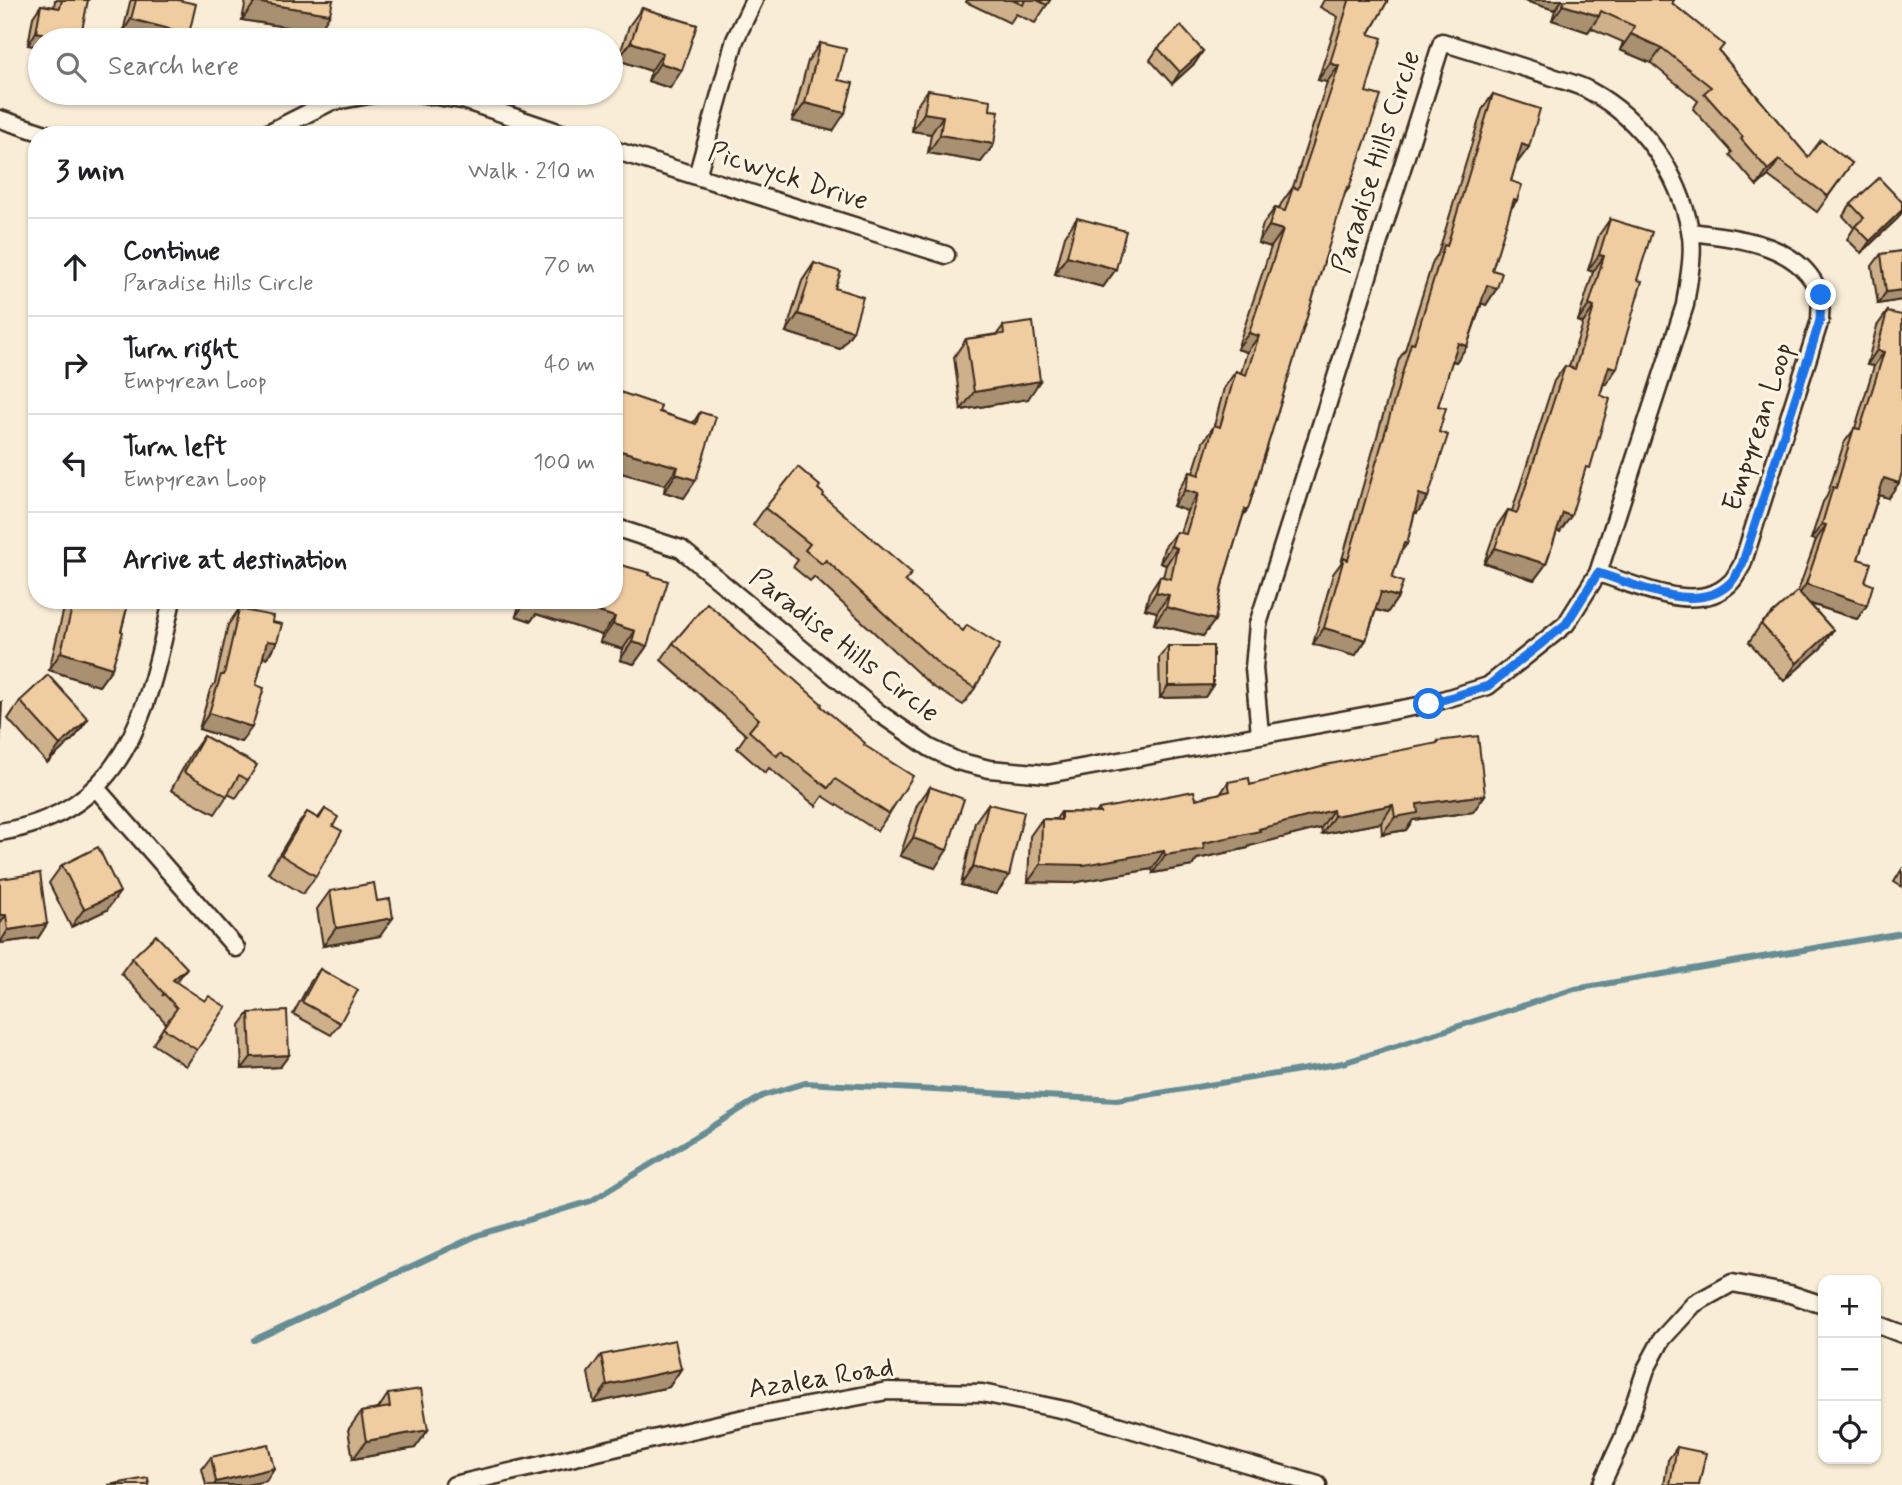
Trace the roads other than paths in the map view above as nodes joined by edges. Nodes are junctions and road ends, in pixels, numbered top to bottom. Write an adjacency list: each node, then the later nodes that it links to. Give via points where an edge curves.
1 (754, 0): 9 (street, via 735,40)
2 (324, 105): 5 (street)
3 (478, 105): 6 (street)
4 (0, 119): 7 (street)
5 (282, 126)
6 (540, 126)
7 (28, 128)
8 (623, 153): 9 (street, Picwyck Drive)
9 (696, 176): 11 (street, Picwyck Drive)
10 (1691, 232): 13 (street, Paradise Hills Circle, via 1685,305); 13 (street, Empyrean Loop, via 1738,238 1783,253 1807,271 1821,295 1820,320 1742,565 1729,584 1703,598 1678,598); 15 (street, Paradise Hills Circle, via 1668,168 1615,106 1588,89 1442,42 1258,624 1254,668)
11 (946, 255)
12 (623, 530): 15 (street, Paradise Hills Circle, via 681,549 879,713 957,761 1012,773 1048,774)
13 (1598, 573): 15 (street, Paradise Hills Circle, via 1566,624 1488,686 1429,704)
14 (170, 609): 16 (street, via 137,729)
15 (1261, 734)
16 (96, 788): 17 (street, via 54,816); 18 (street)
17 (0, 832)
18 (236, 948)
19 (1818, 1303): 24 (street, via 1732,1283 1694,1304 1661,1339)
20 (1881, 1326): 21 (street)
21 (1902, 1334)
22 (454, 1485): 23 (street, Azalea Road, via 744,1418 887,1391 982,1393 1070,1411)
23 (1318, 1485)
24 (1601, 1485)

